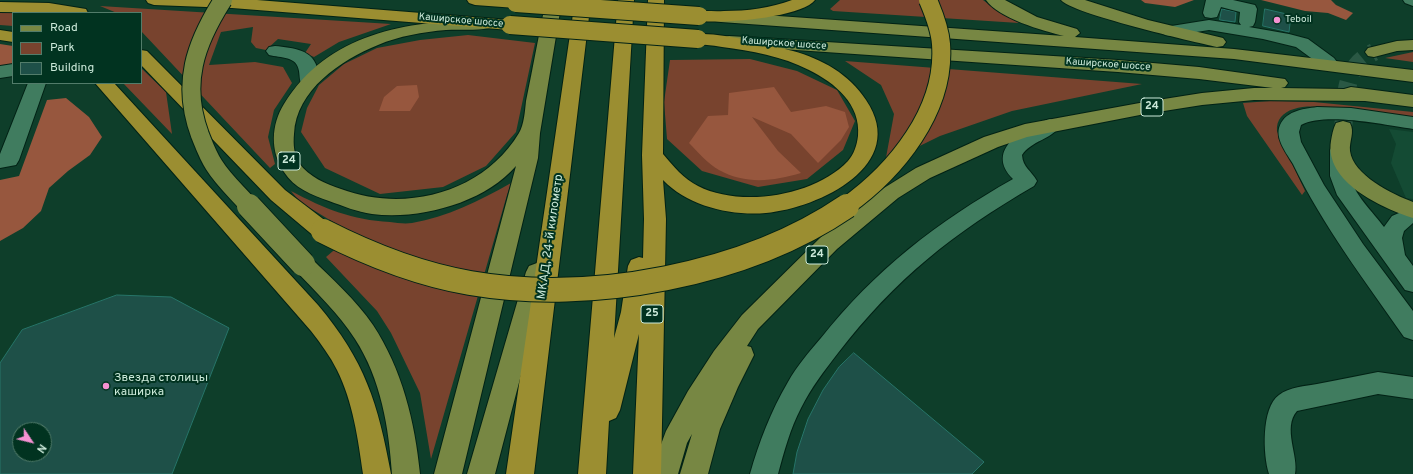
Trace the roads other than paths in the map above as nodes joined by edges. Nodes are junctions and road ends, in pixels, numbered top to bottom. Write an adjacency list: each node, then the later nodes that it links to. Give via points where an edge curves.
1 (44, 0): 14 (highway)
2 (154, 0): 18 (highway, Каширское шоссе, via 240,4)
3 (222, 0): 57 (main road, bridge, via 208,22 192,73 190,100 196,128 218,172 346,309 364,333 381,365 395,404)
4 (475, 0): 13 (highway, Каширское шоссе)
5 (554, 0): 42 (main road)
6 (583, 0): 46 (highway, МКАД, 24-й километр)
7 (626, 0): 54 (highway)
8 (656, 0): 45 (highway)
9 (807, 0): 16 (highway, via 774,11)
10 (928, 0): 28 (highway, bridge, via 936,20 940,46 939,77 930,107 915,136 891,166 862,194 827,219 784,242 738,260 633,284 572,289 522,289 468,283 423,273 350,246 323,231 278,195)
11 (994, 0): 25 (main road, via 1021,16 1059,30)
12 (1069, 0): 19 (main road)
13 (506, 2): 16 (highway, Каширское шоссе, bridge)
14 (0, 6): 15 (highway)
15 (74, 12)
16 (720, 17): 25 (main road, Каширское шоссе)
17 (1210, 19): 19 (street); 20 (street); 20 (street, via 1247,22)
18 (489, 24): 23 (highway, Каширское шоссе, bridge); 34 (main road, 24, via 424,27 371,41 328,65)
19 (1171, 31): 29 (main road, via 1229,45)
20 (1263, 34): 29 (street, via 1302,43)
21 (0, 35): 22 (highway)
22 (12, 37)
23 (705, 39): 37 (main road, Каширское шоссе, via 1118,66 1245,78); 45 (highway, via 768,50 806,60 846,84 859,99 868,120 868,137 862,156 850,171 835,182 808,195 774,204 744,204 717,200 692,192)
24 (1413, 45): 27 (main road)
25 (1145, 47): 30 (main road, Каширское шоссе, via 1234,54)
26 (275, 51): 34 (street, via 298,55 306,60 310,70)
27 (1374, 52)
28 (142, 56)
29 (1328, 62): 30 (main road)
30 (1349, 68): 33 (main road, Каширское шоссе)
31 (12, 70): 32 (street)
32 (0, 72)
33 (1413, 76)
34 (310, 82): 42 (main road, 24, via 296,99 286,119 282,140 286,157 296,173 315,187 372,206 420,205 474,188 491,178 511,160)
35 (37, 84): 44 (street, via 9,160)
36 (105, 84): 56 (highway, via 329,335 347,365 361,400)
37 (1365, 95): 38 (main road, Каширское шоссе); 40 (main road, 24, via 1254,94 1202,99)
38 (1413, 101)
39 (1413, 123): 52 (street, via 1315,114 1297,118 1290,123 1288,130 1321,201)
40 (1050, 126): 51 (main road, 24, via 990,142 924,173 891,193 829,243); 64 (street, via 1021,142 1014,152 1012,158 1016,171 1027,181 968,215 939,236 900,268 856,311 805,377 792,399 780,424)
41 (1343, 128): 43 (main road)
42 (530, 132): 58 (main road, via 528,158)
43 (1340, 150): 47 (main road, via 1344,163 1361,182 1389,201); 49 (street, via 1339,172 1345,189)
44 (0, 161)
45 (652, 165): 54 (highway, via 633,312); 61 (highway, 25, via 655,219)
46 (555, 207): 59 (main road); 60 (highway, МКАД, 24-й километр)
47 (1413, 210)
48 (1413, 215): 49 (street, via 1401,220 1393,230 1390,244)
49 (1395, 259): 50 (street)
50 (1413, 283)
51 (778, 293): 62 (main road, 24, via 750,322 697,399 675,440); 63 (main road, 24, via 727,382 707,429)
52 (1413, 330)
53 (1413, 388): 55 (street, via 1378,383 1289,402 1280,415 1278,426)
54 (593, 467)
55 (1282, 472)
56 (377, 474)
57 (406, 474)
58 (448, 474)
59 (480, 474)
60 (520, 474)
61 (647, 474)
62 (664, 474)
63 (694, 474)
64 (764, 474)

